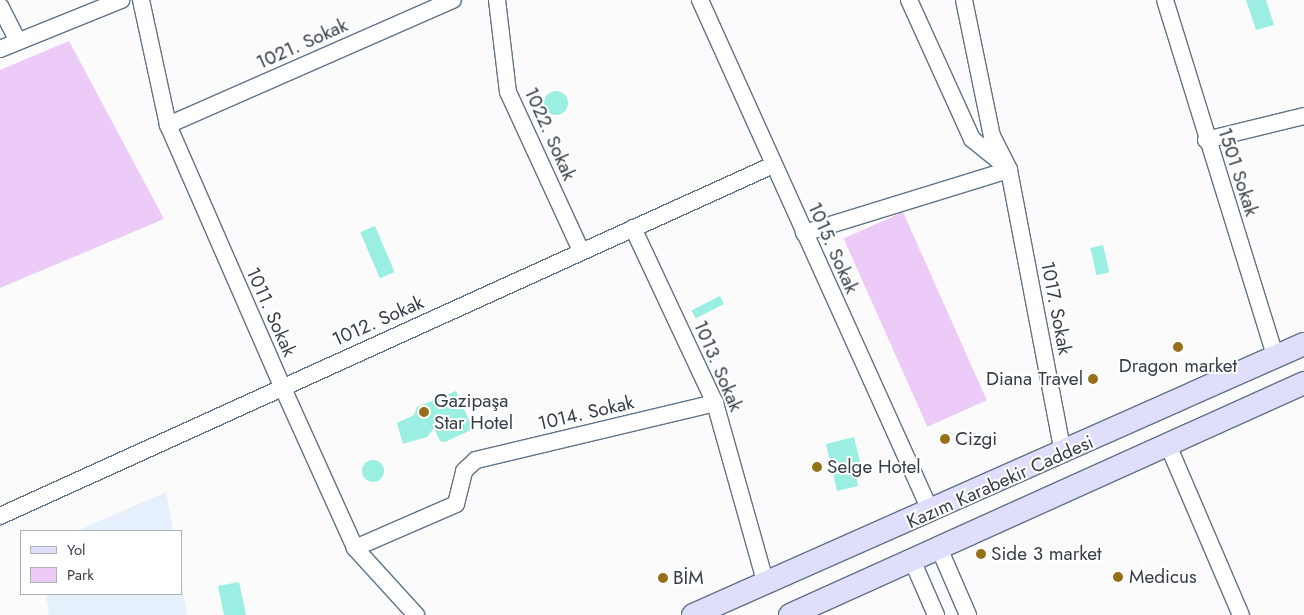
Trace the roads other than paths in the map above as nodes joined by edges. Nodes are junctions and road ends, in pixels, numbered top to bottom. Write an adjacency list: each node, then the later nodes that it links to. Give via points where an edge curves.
1 (120, 0): 10 (street)
2 (141, 0): 13 (street, 1011. Sokak)
3 (453, 0): 13 (street, 1021. Sokak)
4 (497, 0): 19 (street, 1022. Sokak, via 508,92)
5 (700, 0): 15 (street, 1015. Sokak)
6 (909, 0): 16 (street, via 972,139)
7 (964, 0): 16 (street, 1017. Sokak, via 992,136)
8 (1165, 0): 14 (street, 1501 Sokak)
9 (0, 6): 10 (street)
10 (18, 41): 11 (street)
11 (0, 49)
12 (1304, 116): 14 (street)
13 (168, 125): 23 (street, 1011. Sokak)
14 (1206, 140): 21 (street, 1501 Sokak)
15 (774, 165): 17 (street, 1012. Sokak); 18 (street, 1015. Sokak)
16 (1010, 170): 18 (street); 26 (street, 1017. Sokak)
17 (633, 228): 19 (street, 1012. Sokak); 24 (street, 1013. Sokak)
18 (804, 233): 27 (street, 1015. Sokak)
19 (581, 250): 23 (street, 1012. Sokak)
20 (1304, 344): 21 (main road, Kazım Karabekir Caddesi)
21 (1275, 355): 26 (main road, Kazım Karabekir Caddesi)
22 (1304, 383): 25 (main road, Kazım Karabekir Caddesi)
23 (282, 386): 28 (street, 1012. Sokak); 29 (street, 1011. Sokak)
24 (715, 403): 29 (street, 1014. Sokak, via 476,460 464,471 456,504); 32 (street, 1013. Sokak)
25 (1168, 445): 30 (main road, Kazım Karabekir Caddesi); 38 (street)
26 (1063, 454): 27 (main road, Kazım Karabekir Caddesi)
27 (931, 512): 32 (main road, Kazım Karabekir Caddesi)
28 (0, 516)
29 (355, 548): 33 (street, 1011. Sokak)
30 (940, 548): 31 (main road, Kazım Karabekir Caddesi); 37 (street)
31 (912, 560): 35 (main road, Kazım Karabekir Caddesi); 36 (street)
32 (766, 584): 34 (main road, Kazım Karabekir Caddesi)
33 (416, 615)
34 (693, 615)
35 (790, 615)
36 (936, 615)
37 (968, 615)
38 (1242, 615)

